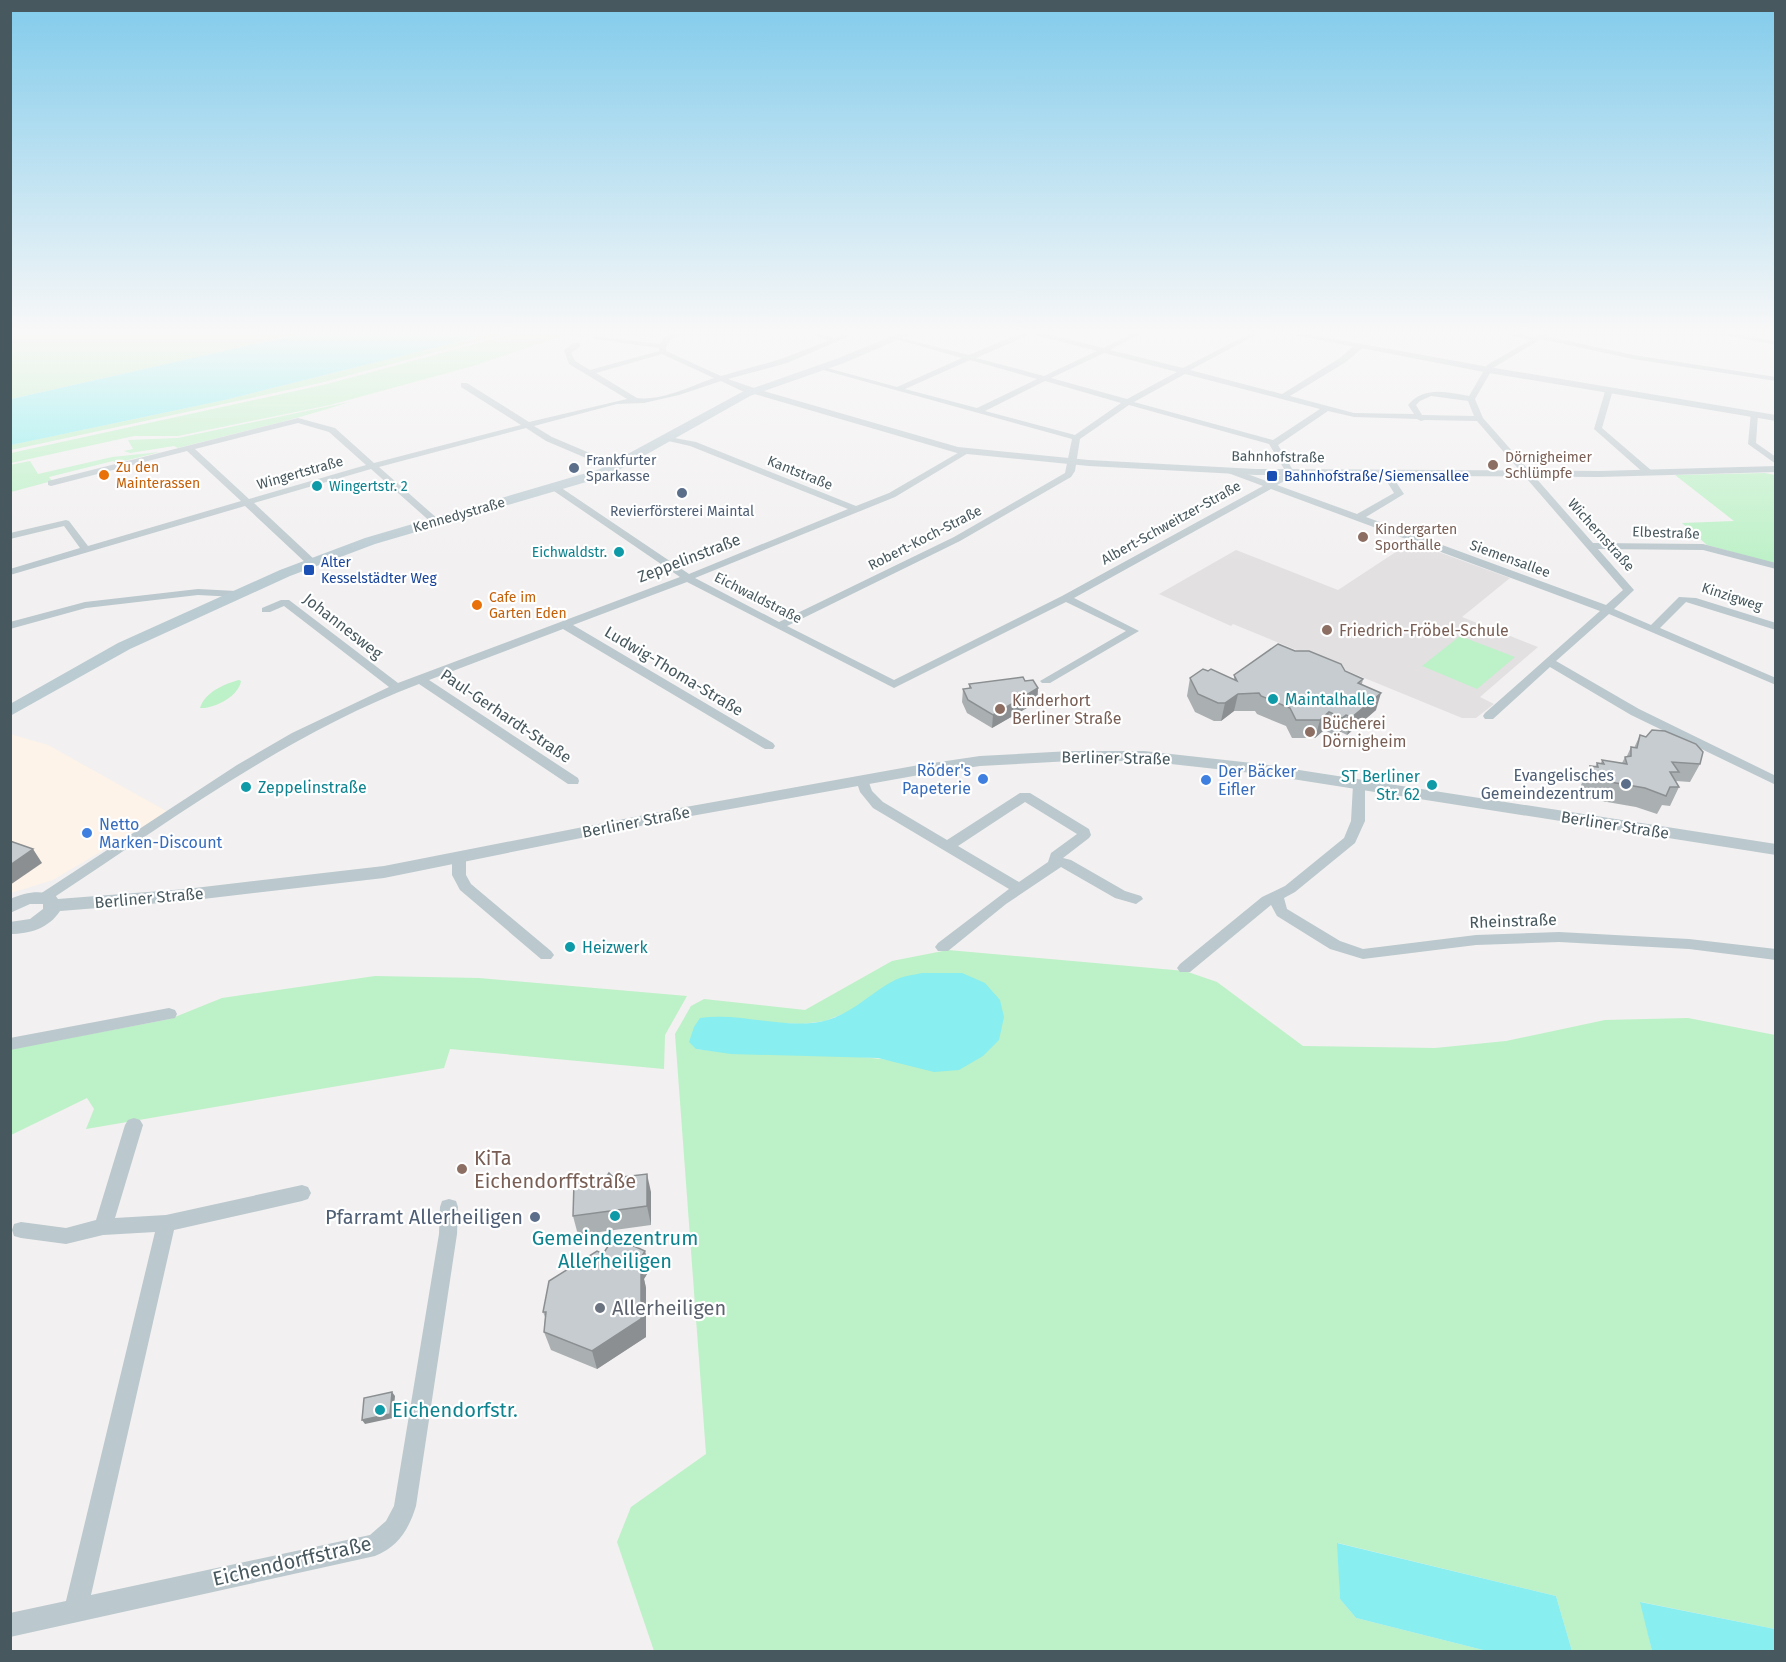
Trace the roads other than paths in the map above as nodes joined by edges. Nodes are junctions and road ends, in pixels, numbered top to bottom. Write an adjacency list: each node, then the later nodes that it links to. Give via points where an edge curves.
1 (500, 409): 20 (street)
2 (591, 409): 20 (street, Wingertstraße)
3 (721, 409): 21 (main road, Kennedystraße)
4 (815, 409): 25 (street, Bahnhofstraße)
5 (969, 409): 15 (street)
6 (983, 409): 15 (street)
7 (1119, 409): 22 (street)
8 (1152, 409): 23 (street)
9 (1326, 409): 23 (street)
10 (1329, 409): 18 (street, via 1364,417)
11 (1414, 409): 18 (street)
12 (1475, 409): 19 (street, Wichernstraße)
13 (1604, 409): 33 (street, via 1598,429)
14 (1721, 409): 16 (street)
15 (978, 411): 22 (street)
16 (1754, 414): 17 (street); 29 (street, via 1752,444)
17 (1776, 418)
18 (1420, 419): 19 (street)
19 (1479, 419): 34 (street, Wichernstraße)
20 (525, 425): 27 (street, Wingertstraße); 28 (street)
21 (667, 438): 28 (main road, Kennedystraße); 39 (street, Kantstraße, via 693,444)
22 (1076, 438): 26 (street)
23 (1274, 443): 31 (street)
24 (188, 447): 27 (street, via 300,421 332,430); 35 (street); 38 (street)
25 (966, 452): 26 (street, Bahnhofstraße); 39 (street, Zeppelinstraße, via 892,495)
26 (1073, 462): 30 (street, Bahnhofstraße); 55 (street, Robert-Koch-Straße, via 1068,475 957,540)
27 (370, 466): 38 (street, Wingertstraße); 41 (street)
28 (615, 467): 37 (main road, Kennedystraße)
29 (1775, 468): 33 (street, Bahnhofstraße)
30 (1231, 471): 31 (street, Bahnhofstraße); 36 (street, Siemensallee)
31 (1290, 472): 32 (street, Bahnhofstraße); 36 (street, Albert-Schweitzer-Straße)
32 (1385, 472): 34 (street, Bahnhofstraße); 40 (street, via 1399,494)
33 (1649, 473): 34 (street, Bahnhofstraße)
34 (1527, 474): 43 (street, Wichernstraße)
35 (51, 483)
36 (1270, 486): 40 (street, Siemensallee); 50 (street, Albert-Schweitzer-Straße)
37 (554, 488): 41 (main road, Kennedystraße); 48 (street, Eichwaldstraße)
38 (246, 503): 44 (street, Wingertstraße); 45 (street)
39 (855, 509): 48 (street, Zeppelinstraße)
40 (1358, 518): 52 (street, Siemensallee)
41 (436, 522): 45 (main road, Kennedystraße)
42 (10, 537): 44 (street, via 66,523)
43 (1590, 546): 46 (street, Elbestraße, via 1703,547); 52 (street, Wichernstraße, via 1629,590)
44 (86, 550): 47 (street, Wingertstraße)
45 (311, 562): 49 (main road, Kennedystraße)
46 (1776, 566)
47 (10, 572)
48 (687, 578): 53 (street, Zeppelinstraße); 55 (street, Eichwaldstraße)
49 (236, 594): 54 (street, via 198,592 85,604); 64 (main road, Kennedystraße, via 124,646)
50 (1066, 598): 60 (street, via 1134,631); 62 (street, Albert-Schweitzer-Straße)
51 (266, 610): 63 (street, Johannesweg, via 285,602)
52 (1608, 610): 57 (street, Siemensallee); 58 (street, Wichernstraße)
53 (562, 624): 59 (street, Zeppelinstraße); 66 (street, Ludwig-Thoma-Straße)
54 (10, 626)
55 (779, 626): 62 (street, Eichwaldstraße)
56 (1776, 627): 57 (street, Kinzigweg, via 1683,599)
57 (1654, 628): 61 (street, Siemensallee)
58 (1549, 662): 65 (street, Wichernstraße); 69 (street, via 1635,712)
59 (420, 679): 63 (street, Zeppelinstraße); 68 (street, Paul-Gerhardt-Straße)
60 (1046, 681)
61 (1776, 682)
62 (894, 685)
63 (397, 688): 78 (street, Zeppelinstraße, via 296,736 241,768)
64 (10, 711)
65 (1488, 716)
66 (769, 746)
67 (862, 780): 70 (street, Berliner Straße, via 980,761 1111,755 1225,764); 71 (street, via 866,792 878,805); 73 (street, Berliner Straße)
68 (573, 781)
69 (1776, 781)
70 (1359, 785): 72 (street, Berliner Straße); 76 (street, via 1358,821 1350,840 1290,889)
71 (948, 846): 74 (street, via 1025,796 1082,829 1084,835 1056,856); 75 (street)
72 (1776, 850)
73 (459, 858): 78 (street, Berliner Straße, via 384,872 162,898); 82 (street, via 459,875 465,887)
74 (1055, 863): 75 (street); 77 (street, via 1066,863 1120,895)
75 (1018, 888): 81 (street)
76 (1277, 895): 83 (street, Rheinstraße, via 1282,912 1335,945 1363,954 1476,940 1568,937 1689,944); 84 (street)
77 (1136, 899)
78 (49, 901): 79 (street, Berliner Straße, via 27,899); 80 (street, via 48,914 35,924)
79 (10, 907)
80 (10, 928)
81 (943, 947)
82 (546, 955)
83 (1776, 955)
84 (1185, 968)
85 (169, 1014): 86 (street)
86 (10, 1044)
87 (134, 1125): 91 (street)
88 (302, 1193): 90 (street)
89 (449, 1207): 93 (street, Eichendorffstraße, via 405,1506 401,1522 392,1532 375,1545)
90 (166, 1223): 91 (street); 93 (street)
91 (103, 1227): 92 (street, via 66,1236)
92 (21, 1230)
93 (76, 1609): 94 (street, Eichendorffstraße)
94 (10, 1625)

